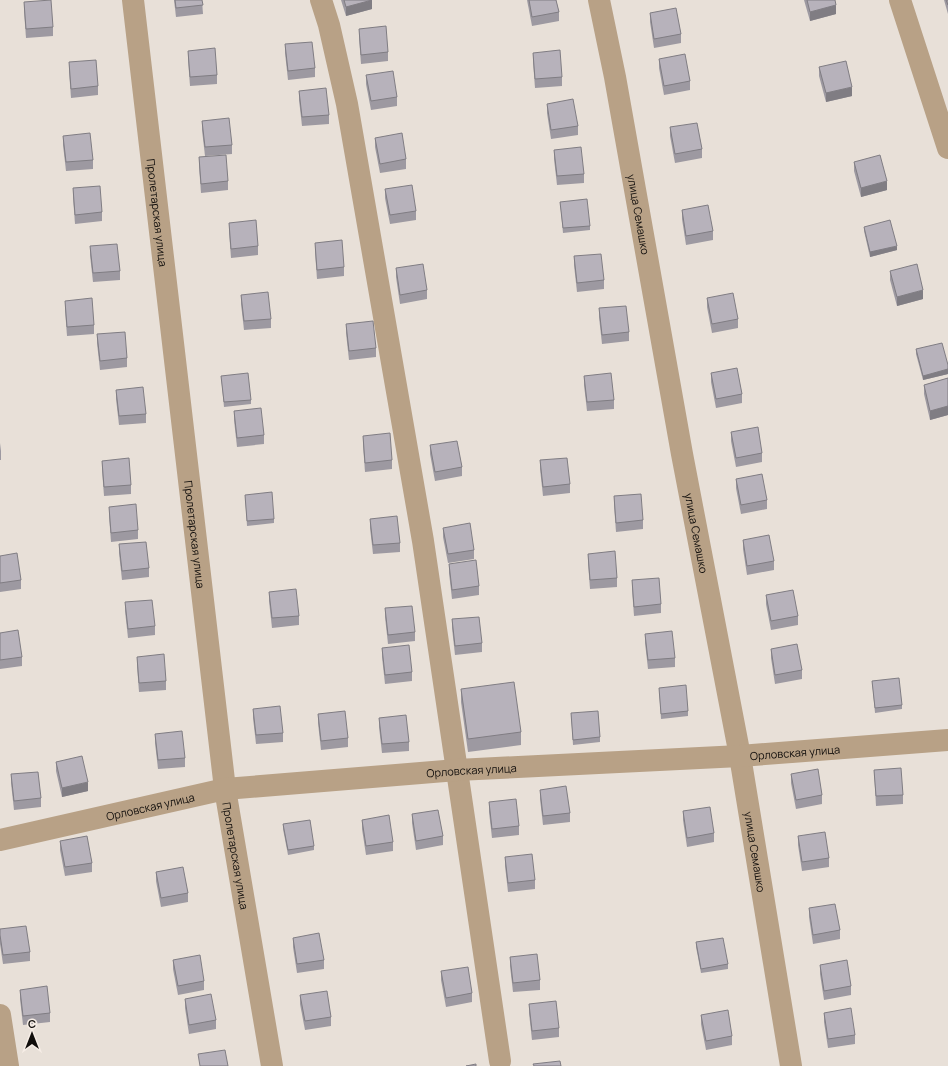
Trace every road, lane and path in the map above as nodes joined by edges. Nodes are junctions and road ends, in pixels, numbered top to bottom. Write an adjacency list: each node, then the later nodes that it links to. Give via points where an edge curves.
1 (133, 0): 9 (street, Пролетарская улица)
2 (321, 0): 8 (street, via 347,104 422,541)
3 (599, 0): 7 (street, улица Семашко)
4 (900, 0): 5 (street)
5 (948, 148)
6 (948, 740): 7 (street, Орловская улица)
7 (740, 756): 8 (street, Орловская улица); 15 (street, улица Семашко)
8 (457, 770): 9 (street, Орловская улица); 12 (street)
9 (225, 790): 10 (street, Орловская улица); 14 (street, Пролетарская улица)
10 (0, 840)
11 (0, 1015): 13 (street)
12 (500, 1061)
13 (8, 1066)
14 (272, 1066)
15 (791, 1066)

